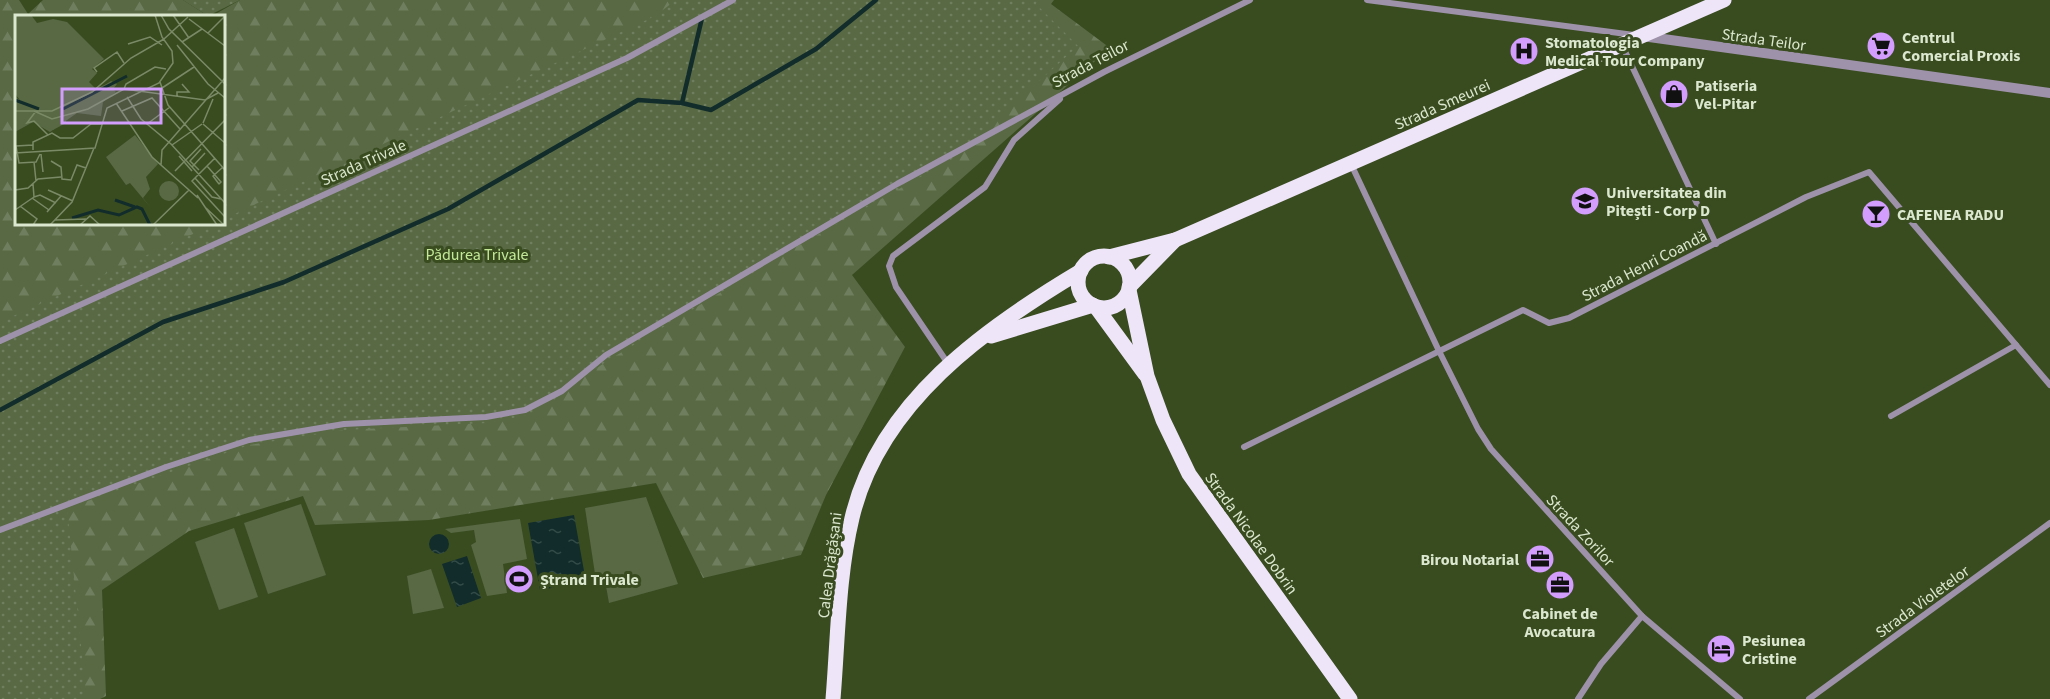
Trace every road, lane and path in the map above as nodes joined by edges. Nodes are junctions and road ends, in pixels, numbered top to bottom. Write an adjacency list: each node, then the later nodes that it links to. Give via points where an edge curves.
1 (733, 0): 17 (street, Strada Trivale, via 627,58)
2 (1250, 0): 7 (street, Strada Teilor)
3 (1367, 0): 5 (street, Strada Teilor)
4 (1724, 0): 5 (main road, Strada Smeurei)
5 (1642, 36): 6 (main road, Strada Smeurei); 8 (street, Strada Teilor)
6 (1622, 45): 9 (main road, Strada Smeurei); 11 (street)
7 (1068, 92): 20 (street, via 1014,140 985,186 893,256 889,266 896,287); 26 (street, Strada Teilor, via 789,246 606,355 562,391 525,410 486,417 344,424 249,440)
8 (2050, 93)
9 (1351, 163): 10 (main road, Strada Smeurei); 19 (street, Strada Zorilor)
10 (1175, 240): 12 (main road, Strada Smeurei); 14 (main road, Strada Smeurei)
11 (1716, 244): 18 (street, Strada Henri Coandă, via 1806,198 1869,172); 19 (street, Strada Henri Coandă, via 1569,318 1550,323 1523,310)
12 (1109, 257): 13 (main road, via 1093,259); 14 (main road, via 1123,265 1130,279)
13 (1081, 271): 15 (main road, via 1079,287); 16 (main road, Calea Drăgășani, via 1033,299)
14 (1129, 288): 15 (main road, via 1125,297 1112,306); 21 (main road, Strada Nicolae Dobrin)
15 (1094, 306): 16 (main road, Calea Drăgășani); 21 (main road, Strada Nicolae Dobrin)
16 (982, 338): 20 (main road, Calea Drăgășani)
17 (0, 341)
18 (2016, 345): 22 (street, Strada Henri Coandă); 23 (street)
19 (1439, 351): 24 (street); 27 (street, Strada Zorilor, via 1478,429 1506,468)
20 (950, 365): 28 (main road, Calea Drăgășani, via 890,430 860,487 846,552)
21 (1147, 376): 29 (main road, Strada Nicolae Dobrin, via 1171,438 1198,490)
22 (2050, 386)
23 (1891, 416)
24 (1244, 447)
25 (2050, 523): 32 (street, Strada Violetelor)
26 (0, 530)
27 (1642, 616): 30 (street, via 1601,664); 31 (street, Strada Zorilor)
28 (833, 699)
29 (1350, 699)
30 (1578, 699)
31 (1740, 699)
32 (1809, 699)

